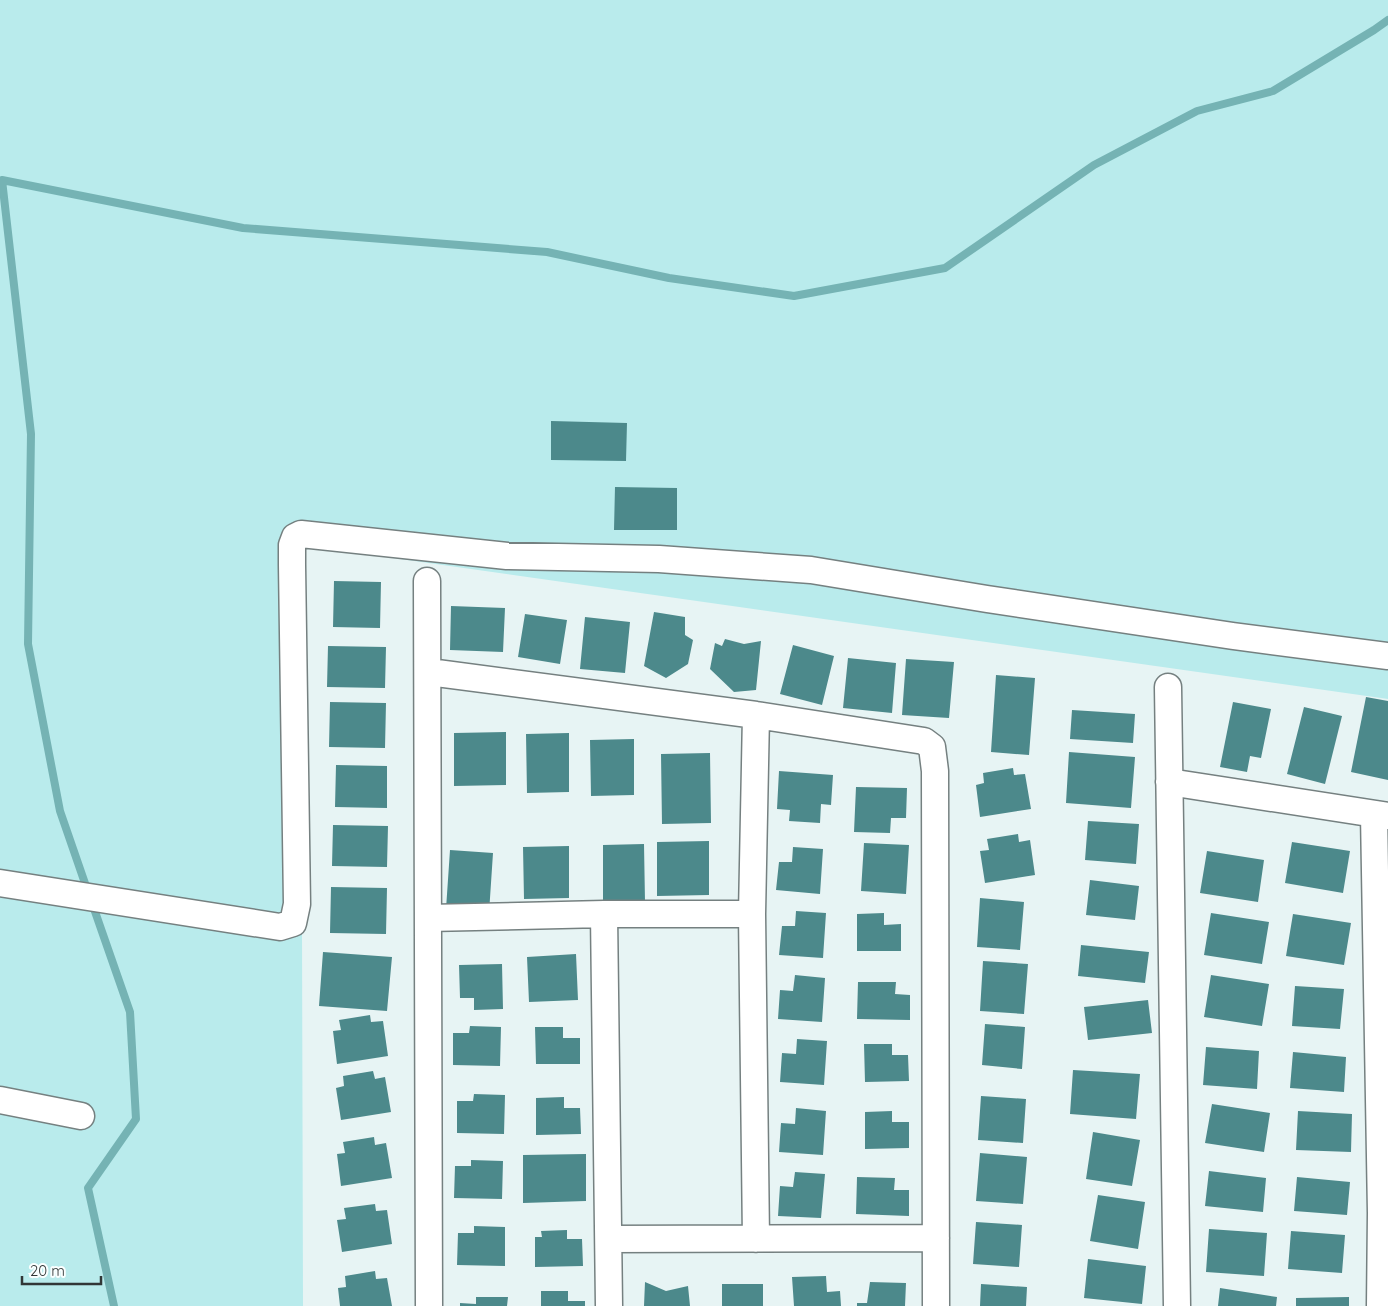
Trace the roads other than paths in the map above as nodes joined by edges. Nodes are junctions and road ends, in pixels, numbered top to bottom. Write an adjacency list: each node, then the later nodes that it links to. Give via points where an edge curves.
1 (427, 581): 3 (street)
2 (1388, 656): 8 (street, via 1233,636 811,570 659,559 507,556 301,534 295,537 292,545 297,904 293,923 280,927)
3 (429, 672): 5 (street); 11 (street)
4 (1168, 687): 6 (street)
5 (756, 714): 10 (street); 16 (street, via 924,741 932,747 935,771)
6 (1169, 782): 7 (street); 22 (street)
7 (1381, 815): 12 (street)
8 (0, 883)
9 (604, 914): 10 (street); 11 (street); 17 (street)
10 (752, 914): 18 (street)
11 (428, 918): 19 (street)
12 (1382, 1023): 15 (street)
13 (0, 1100): 14 (street)
14 (81, 1116)
15 (1385, 1213): 23 (street)
16 (936, 1238): 18 (street); 21 (street)
17 (608, 1239): 18 (street); 20 (street)
18 (756, 1239)
19 (429, 1306)
20 (609, 1306)
21 (936, 1306)
22 (1177, 1306)
23 (1380, 1306)

